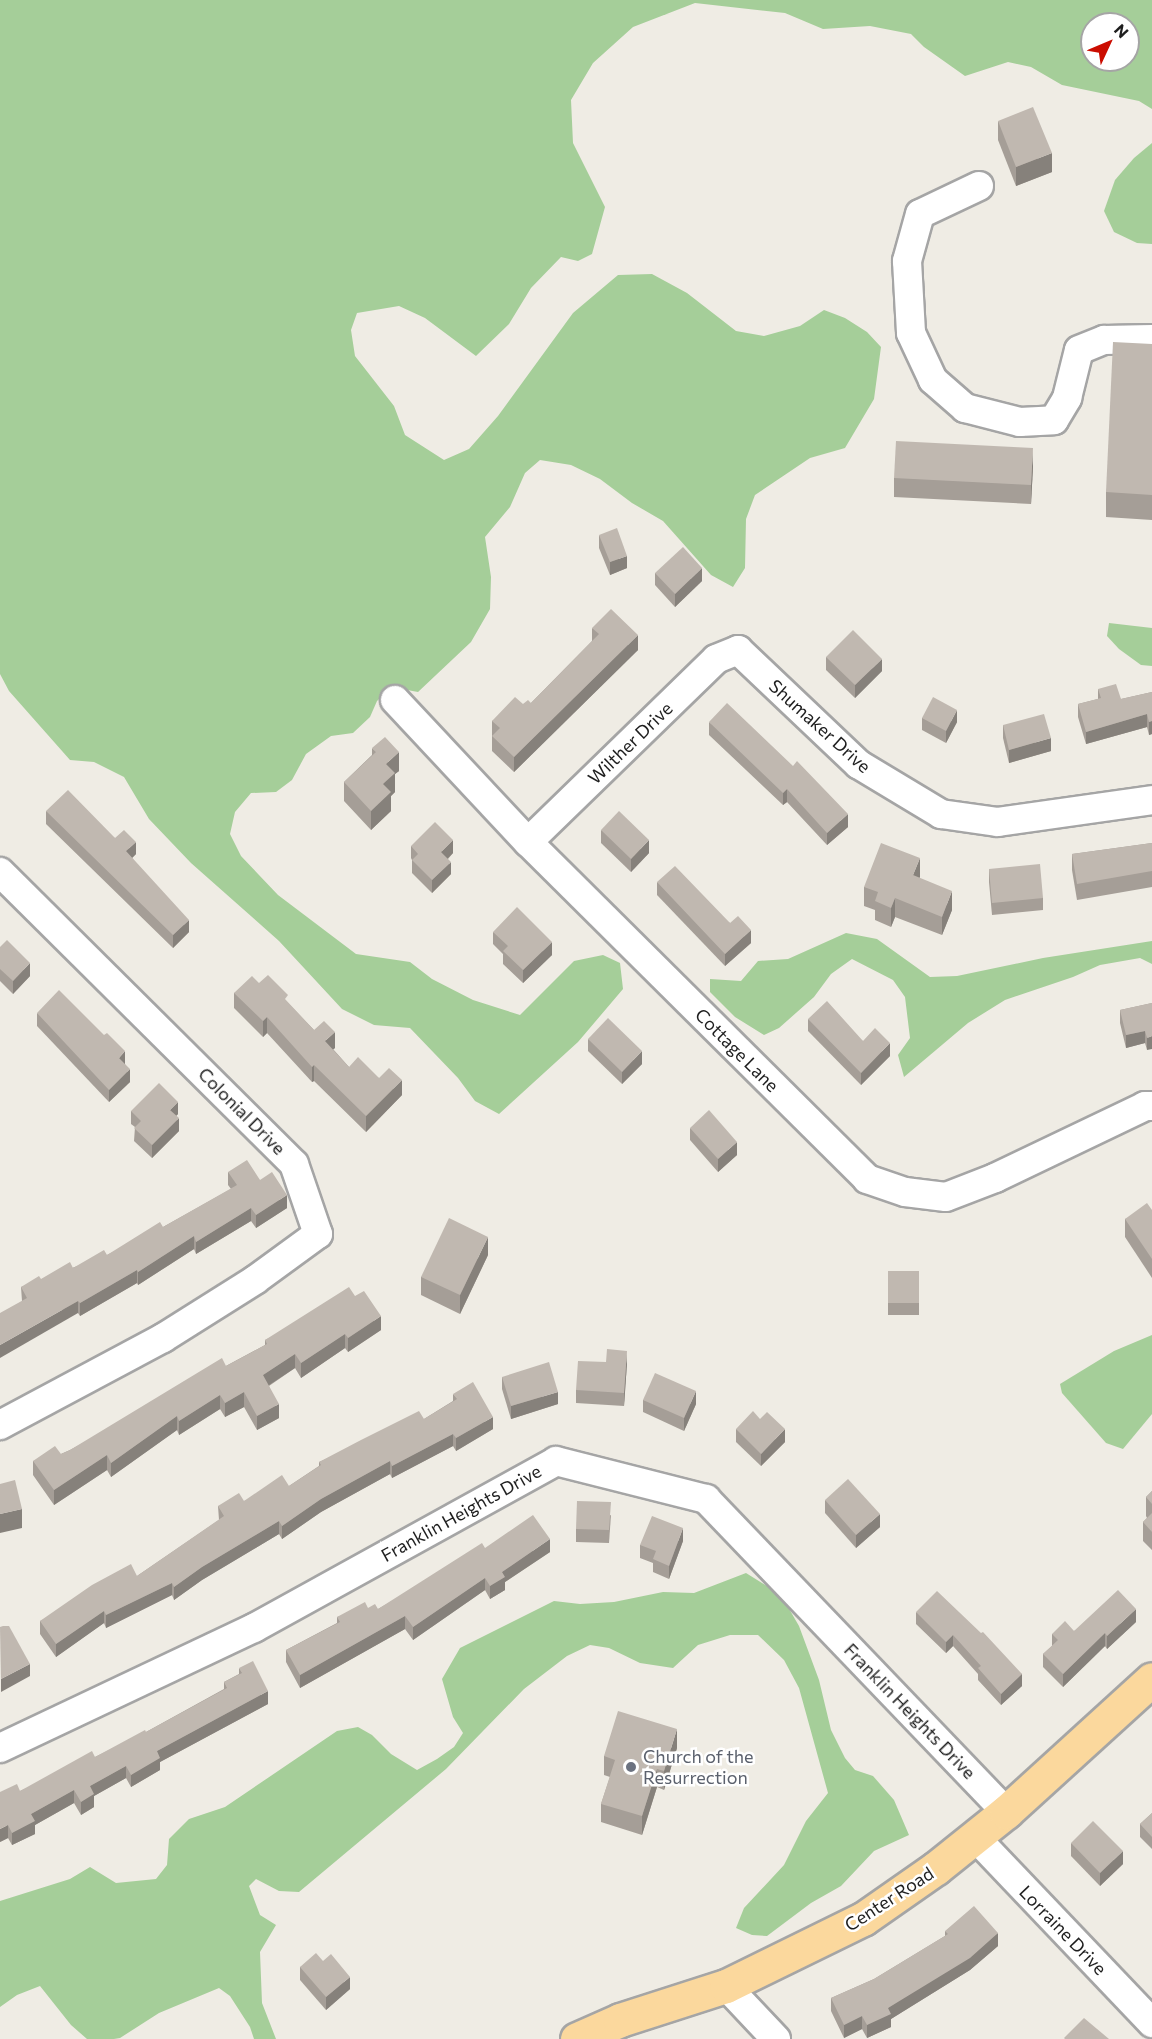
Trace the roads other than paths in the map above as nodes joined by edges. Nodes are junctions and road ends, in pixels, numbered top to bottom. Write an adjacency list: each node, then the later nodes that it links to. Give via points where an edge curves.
1 (979, 186): 2 (street, via 920,214 906,261 911,333 933,380 965,408 1020,422 1054,420 1068,398 1079,350 1104,340)
2 (1152, 339)
3 (738, 650): 5 (street, Shumaker Drive, via 858,764 941,813 998,822); 6 (street, Wilther Drive, via 716,659)
4 (395, 700): 6 (street, Cottage Lane)
5 (1152, 800)
6 (528, 842): 8 (street, Cottage Lane, via 867,1179 905,1192 946,1197)
7 (0, 872): 9 (street, Colonial Drive, via 294,1164 318,1234 255,1280 163,1338)
8 (1152, 1106)
9 (0, 1425)
10 (1152, 1679): 12 (main road, Center Road)
11 (0, 1748): 12 (street, Franklin Heights Drive, via 254,1628 556,1461 706,1499)
12 (1005, 1812): 13 (main road, Center Road)
13 (975, 1837): 14 (main road, Center Road, via 863,1919); 15 (street, Lorraine Drive)
14 (726, 1986): 16 (main road, Center Road, via 620,2020); 17 (street)
15 (1152, 2023)
16 (577, 2039)
17 (777, 2039)

